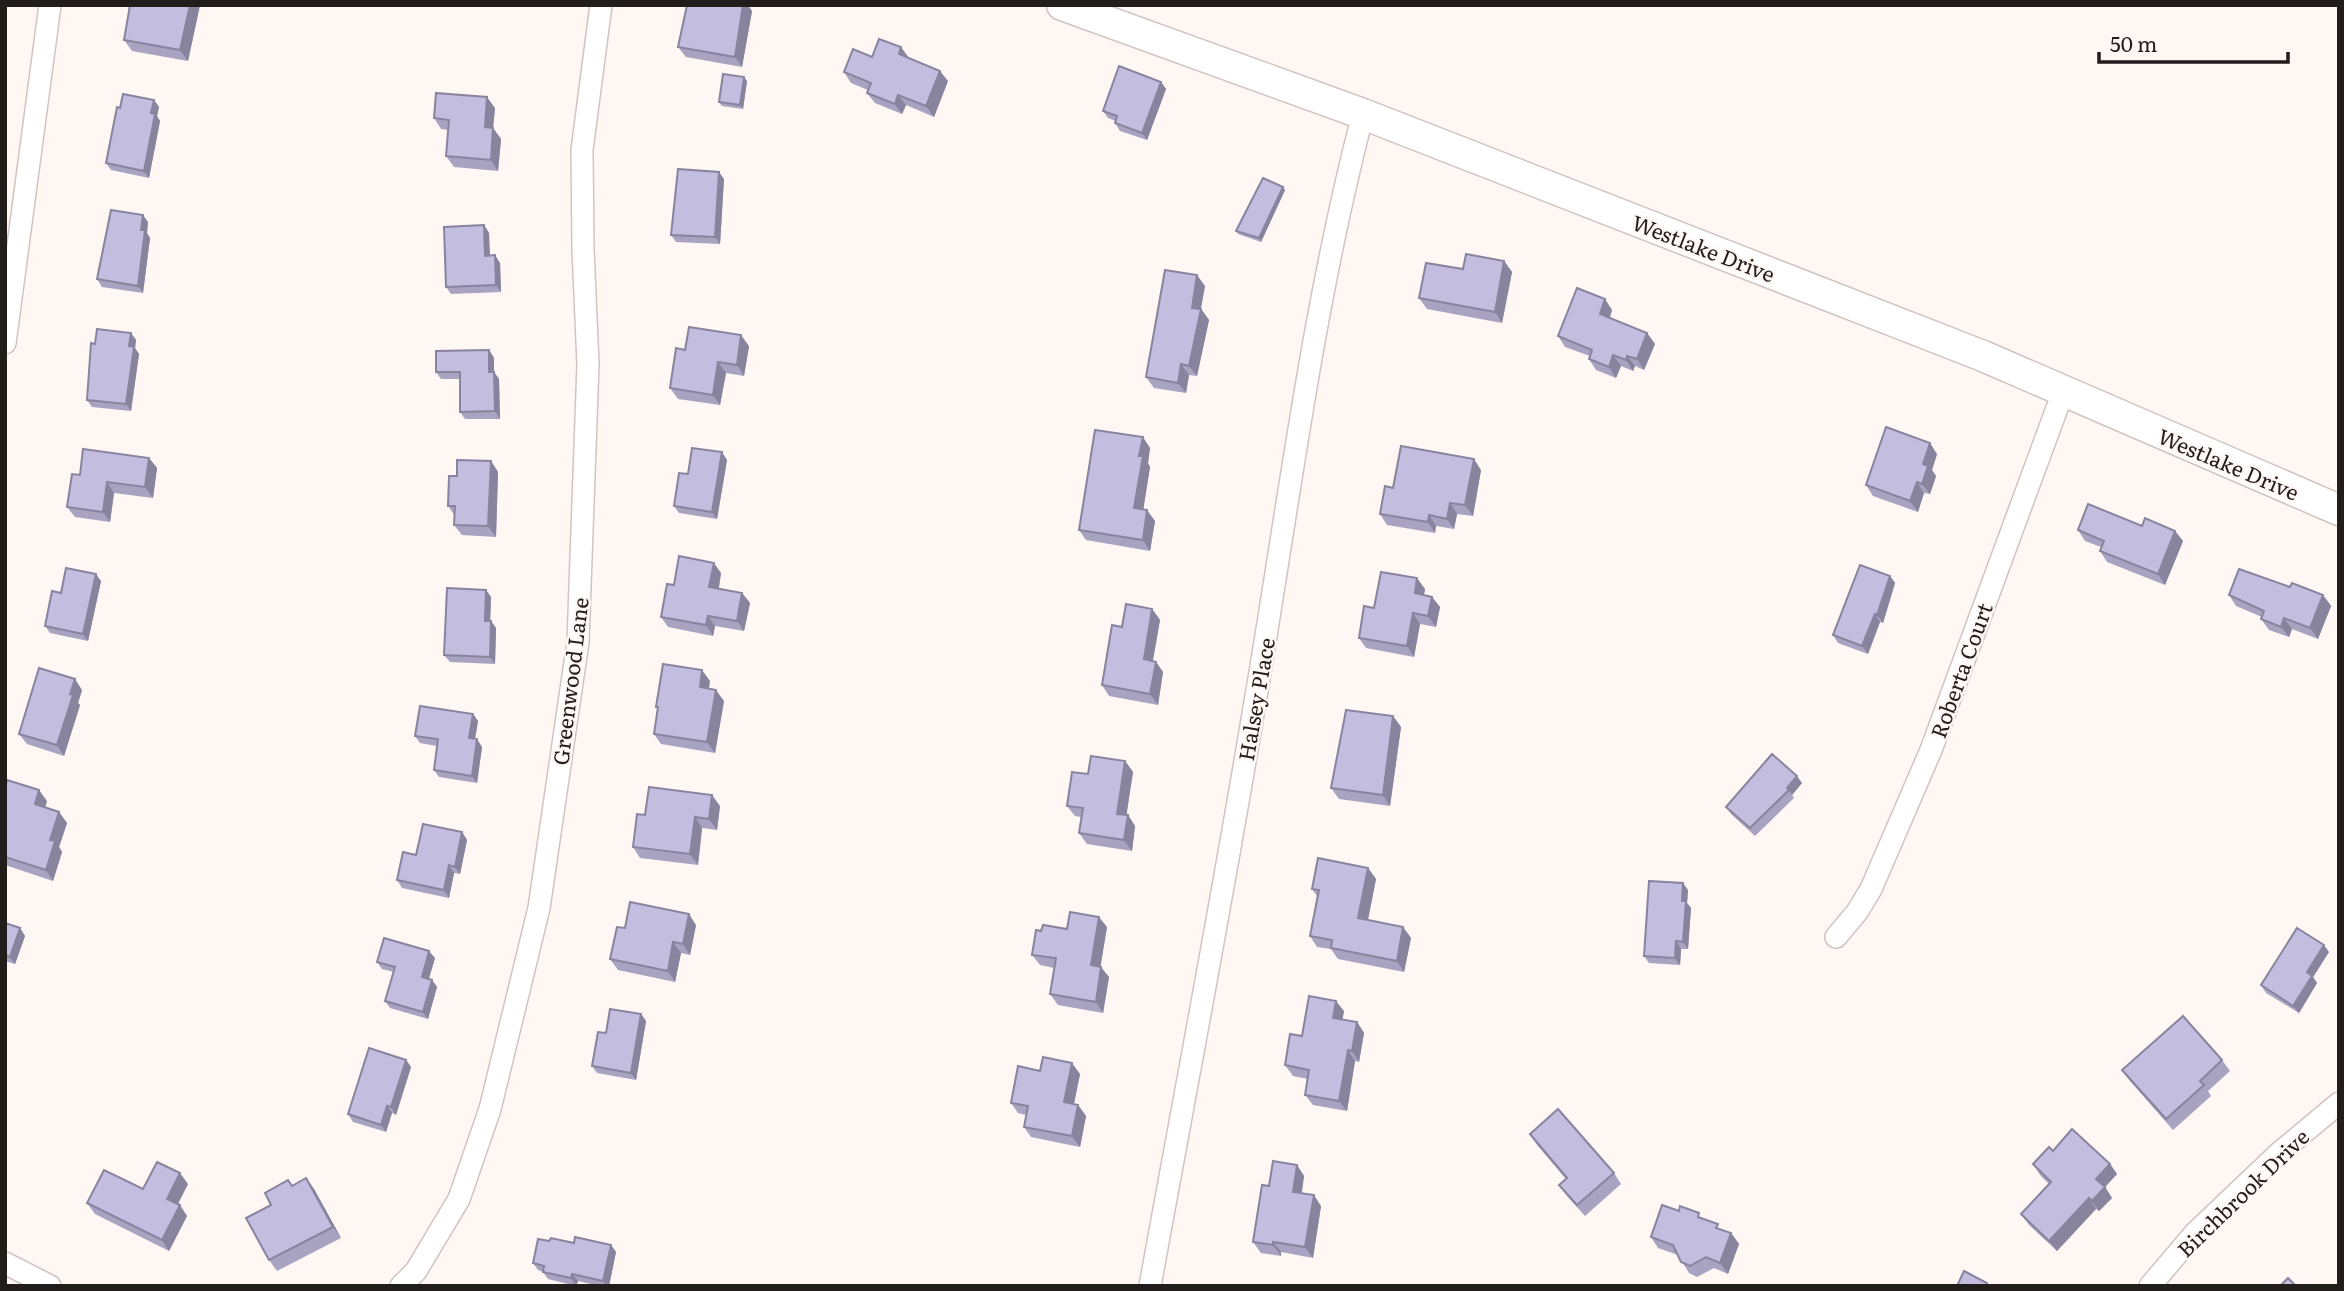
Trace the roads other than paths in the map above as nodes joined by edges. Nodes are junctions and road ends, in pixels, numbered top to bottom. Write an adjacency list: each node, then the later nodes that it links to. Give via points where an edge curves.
1 (50, 5): 5 (street)
2 (601, 5): 12 (street, Greenwood Lane, via 582,150 588,364 579,642 539,908 490,1109 459,1199 416,1271)
3 (1062, 5): 4 (street, Westlake Drive)
4 (1363, 114): 6 (street, Westlake Drive); 13 (street, Halsey Place, via 1313,340 1254,709)
5 (5, 343)
6 (2063, 391): 7 (street, Westlake Drive); 8 (street, Roberta Court, via 1931,750 1871,889)
7 (2339, 510)
8 (1836, 937)
9 (2339, 1103): 14 (street, Birchbrook Drive, via 2194,1233)
10 (5, 1263): 11 (street)
11 (50, 1286)
12 (401, 1286)
13 (1150, 1286)
14 (2150, 1286)

